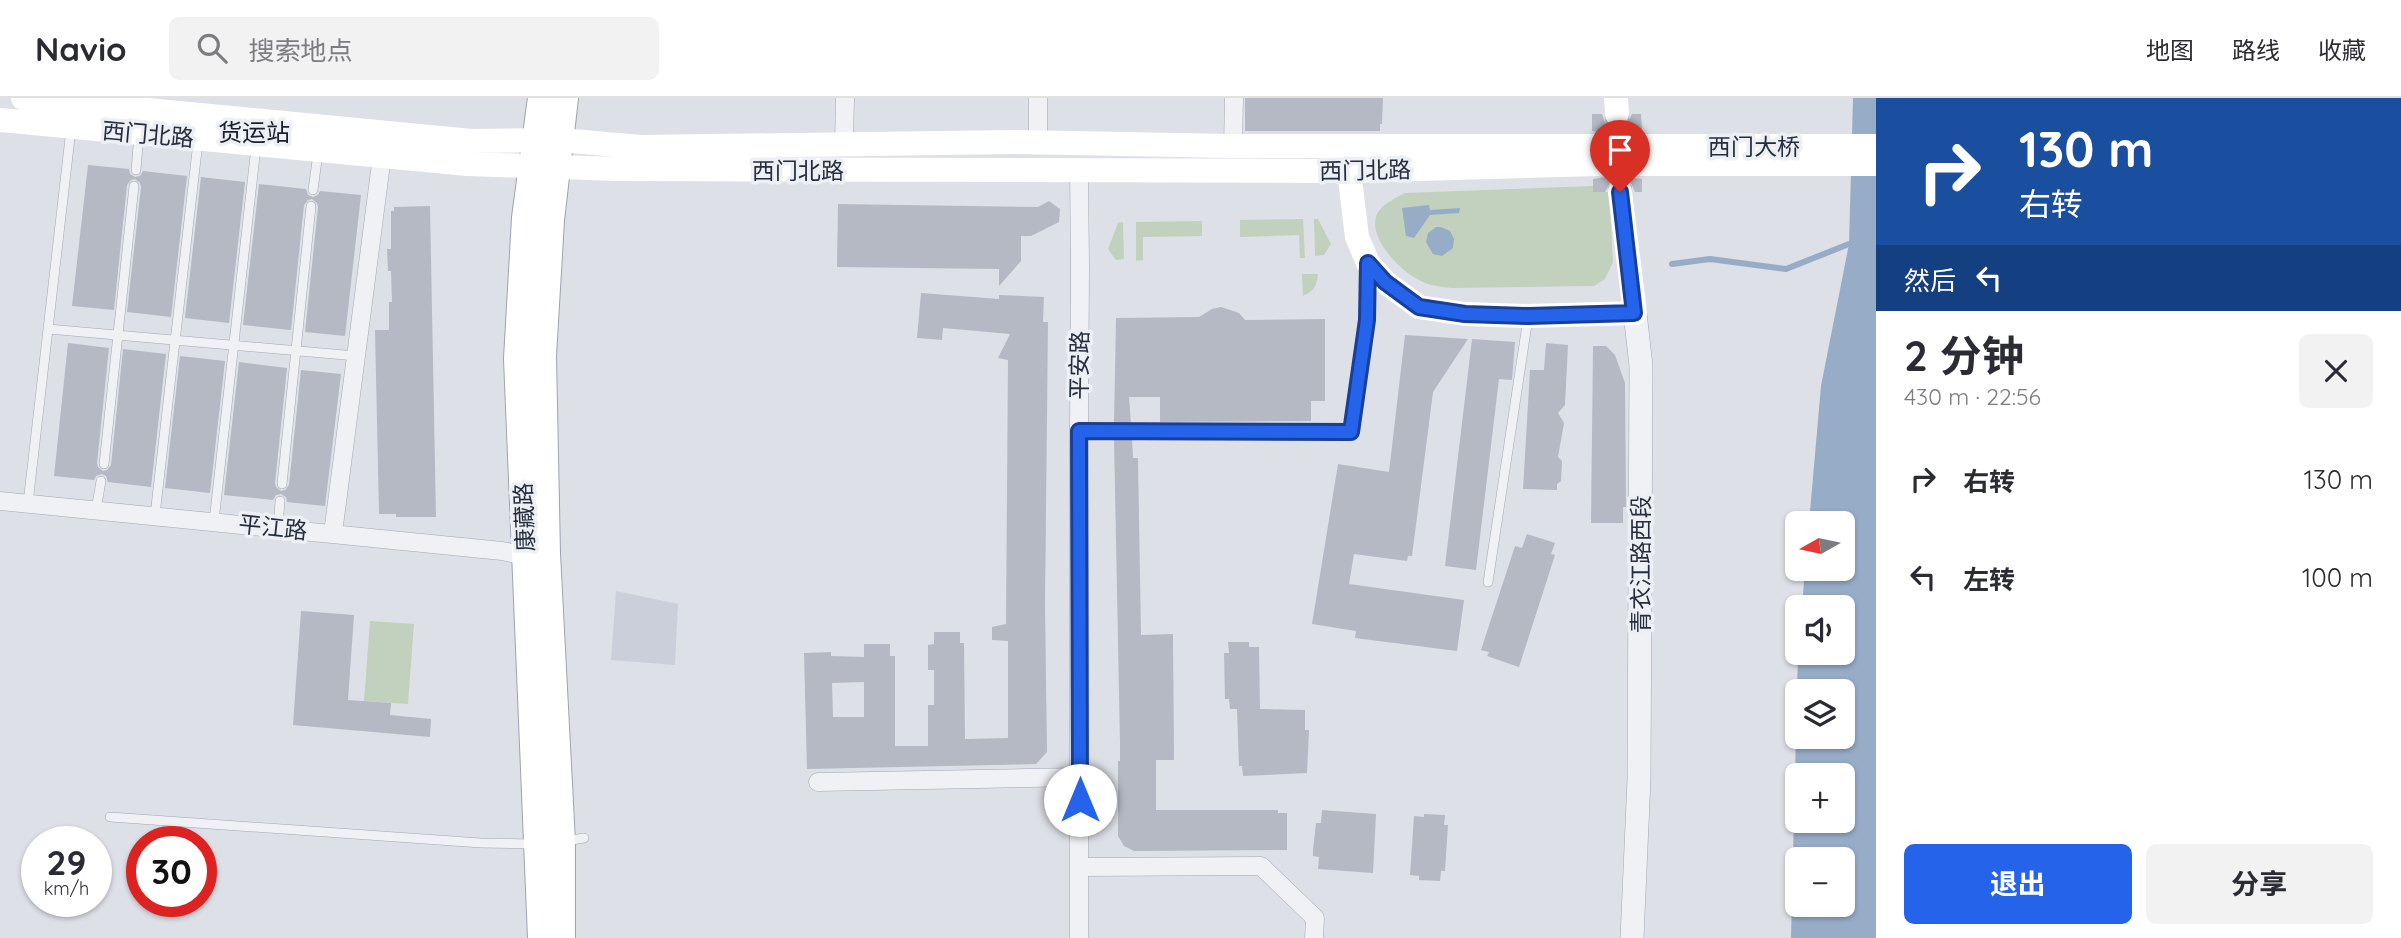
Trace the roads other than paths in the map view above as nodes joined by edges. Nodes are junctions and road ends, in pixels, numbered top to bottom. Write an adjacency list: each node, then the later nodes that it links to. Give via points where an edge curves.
1 (23, 98): 7 (main road, 西门北路)
2 (542, 98): 18 (main road, 康藏路)
3 (564, 98): 18 (main road, 康藏路)
4 (845, 98): 14 (street)
5 (1038, 98): 12 (street)
6 (1234, 98): 15 (street)
7 (81, 101): 18 (main road, 西门北路)
8 (0, 120): 9 (main road, 西门北路)
9 (71, 128): 10 (main road, 西门北路); 31 (lane)
10 (139, 134): 11 (main road, 西门北路); 21 (lane)
11 (198, 139): 13 (main road, 西门北路); 33 (lane)
12 (1038, 142): 14 (main road, 西门北路); 15 (main road, 西门北路)
13 (256, 143): 17 (main road, 西门北路); 34 (lane)
14 (844, 143): 18 (main road, 西门北路)
15 (1233, 146): 23 (main road, 西门北路, via 1598,155)
16 (1876, 146): 20 (main road, 西门大桥, via 1633,155)
17 (318, 149): 19 (main road, 西门北路); 25 (lane)
18 (547, 153): 19 (main road, 西门北路, via 468,164); 22 (main road, 西门北路, via 618,169); 49 (main road, 康藏路, via 526,218 518,359)
19 (382, 156): 36 (street)
20 (1876, 164)
21 (135, 170)
22 (1079, 171): 23 (main road, 西门北路); 37 (street, 平安路)
23 (1349, 171): 28 (main road, via 1357,237)
24 (134, 186): 32 (lane)
25 (313, 190)
26 (1620, 192): 29 (main road, 青衣江路西段)
27 (312, 206): 35 (lane)
28 (1368, 263): 30 (main road, via 1419,307); 37 (lane, via 1367,320 1351,432)
29 (1634, 313): 30 (main road); 60 (street, 青衣江路西段, via 1642,366 1639,779)
30 (1528, 316): 50 (lane)
31 (48, 328): 32 (lane); 43 (lane)
32 (118, 335): 33 (lane); 38 (lane)
33 (175, 340): 34 (lane); 45 (lane)
34 (233, 345): 35 (lane); 46 (lane)
35 (296, 351): 36 (lane); 40 (lane)
36 (356, 356): 48 (street)
37 (1079, 431): 51 (street, 平安路)
38 (104, 464)
39 (102, 481): 44 (lane)
40 (282, 484)
41 (0, 501): 43 (street, 平江路)
42 (280, 501): 47 (lane)
43 (28, 503): 44 (street, 平江路)
44 (96, 510): 45 (street, 平江路)
45 (155, 515): 46 (street, 平江路)
46 (214, 520): 47 (street, 平江路)
47 (278, 527): 48 (street, 平江路)
48 (333, 533): 49 (street, 平江路)
49 (535, 555): 54 (main road, 康藏路)
50 (1488, 582)
51 (1080, 777): 52 (street); 55 (street, 平安路)
52 (818, 782)
53 (110, 817): 54 (lane, via 481,843)
54 (561, 841): 56 (main road, 康藏路); 57 (main road, 康藏路)
55 (1080, 867): 58 (street, 平安路); 59 (street, via 1261,866 1315,918)
56 (542, 938)
57 (561, 938)
58 (1080, 938)
59 (1314, 938)
60 (1632, 938)

